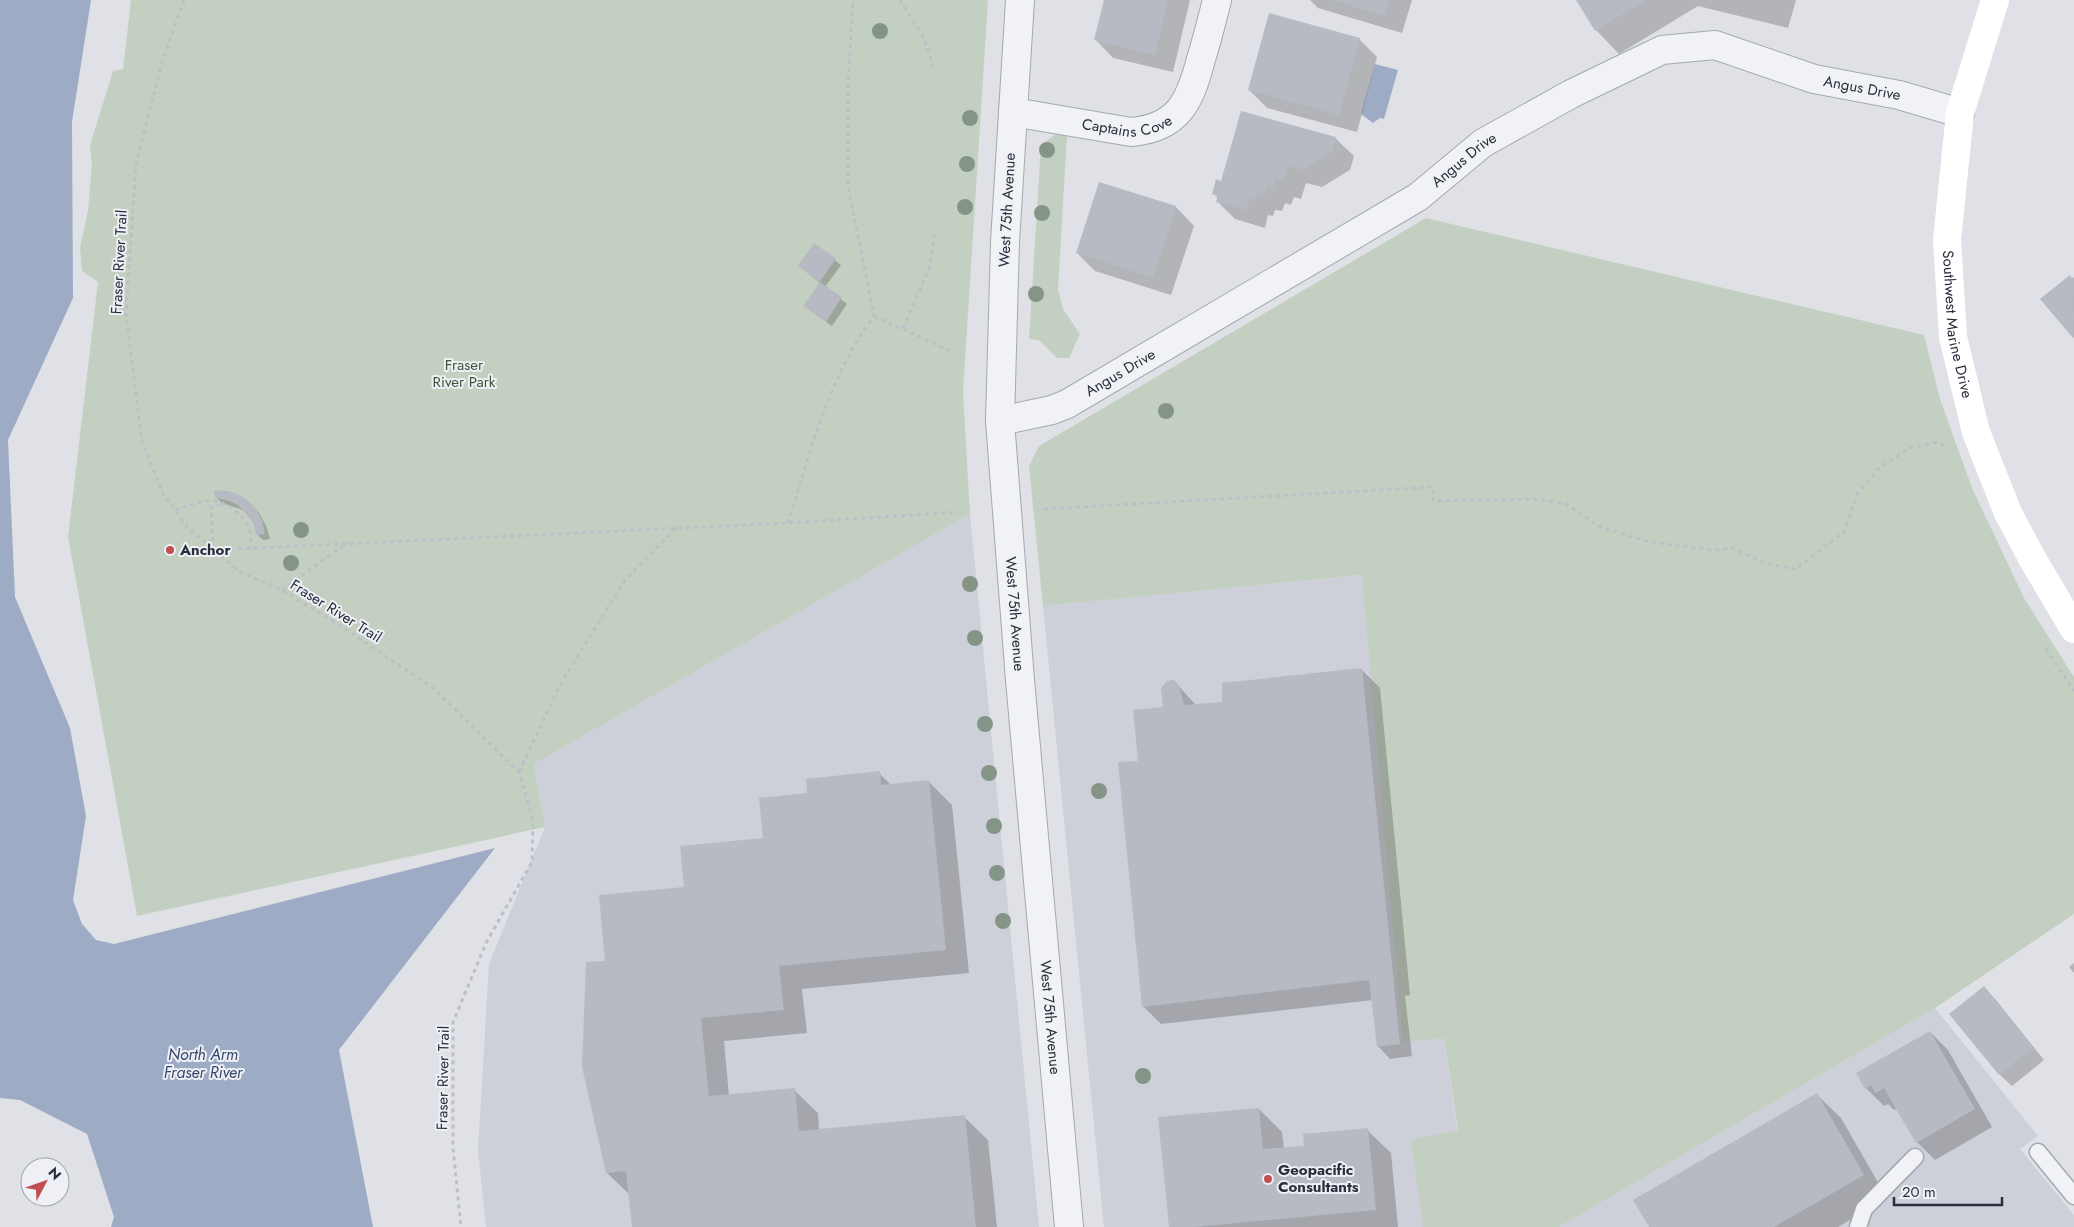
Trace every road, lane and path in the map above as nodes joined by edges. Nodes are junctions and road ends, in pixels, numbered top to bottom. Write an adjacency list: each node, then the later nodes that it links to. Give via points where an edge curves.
1 (184, 0): 17 (path, Fraser River Trail, via 162,62 136,164 126,314 142,442 164,495)
2 (853, 0): 11 (path, via 848,86 848,186)
3 (900, 0): 7 (path, via 924,38)
4 (1020, 0): 8 (street, West 75th Avenue)
5 (1217, 0): 8 (street, Captains Cove, via 1194,86 1181,109 1163,125 1148,131 1130,132)
6 (1995, 0): 9 (main road, Southwest Marine Drive)
7 (933, 66)
8 (1013, 112): 14 (street, West 75th Avenue, via 1005,242)
9 (1960, 113): 14 (street, Angus Drive, via 1898,95 1814,80 1715,45 1662,50 1571,94 1483,143 1418,197 1067,404); 26 (main road, Southwest Marine Drive, via 1947,240 1953,337 1976,432 2008,513)
10 (935, 231): 12 (path, via 929,269)
11 (874, 316): 12 (path); 20 (path, via 858,338 836,384)
12 (903, 328): 13 (path)
13 (955, 353)
14 (1000, 421): 32 (street, West 75th Avenue)
15 (1939, 442): 18 (path, via 1910,448 1879,468 1858,493 1844,532 1796,569 1767,564 1732,548 1714,550 1650,542 1600,527 1566,504 1533,499 1433,501 1432,488)
16 (224, 504): 17 (path, via 206,501); 23 (path, via 234,510 249,528); 24 (path, via 211,507)
17 (175, 510): 24 (path, Fraser River Trail, via 188,528)
18 (1044, 510)
19 (958, 512): 20 (path)
20 (788, 523): 21 (path)
21 (676, 528): 22 (path); 27 (path, via 625,580 561,683)
22 (348, 542): 23 (path); 25 (path)
23 (252, 548): 24 (path)
24 (213, 550): 25 (path, Fraser River Trail, via 240,572)
25 (282, 590): 27 (path, Fraser River Trail, via 433,688)
26 (2074, 629)
27 (519, 772): 31 (path, Fraser River Trail, via 533,820 532,862 487,941 453,1022 453,1148)
28 (2038, 1152): 30 (lane)
29 (1915, 1157): 33 (lane, via 1864,1209)
30 (2074, 1196)
31 (461, 1227)
32 (1069, 1227)
33 (1858, 1227)

